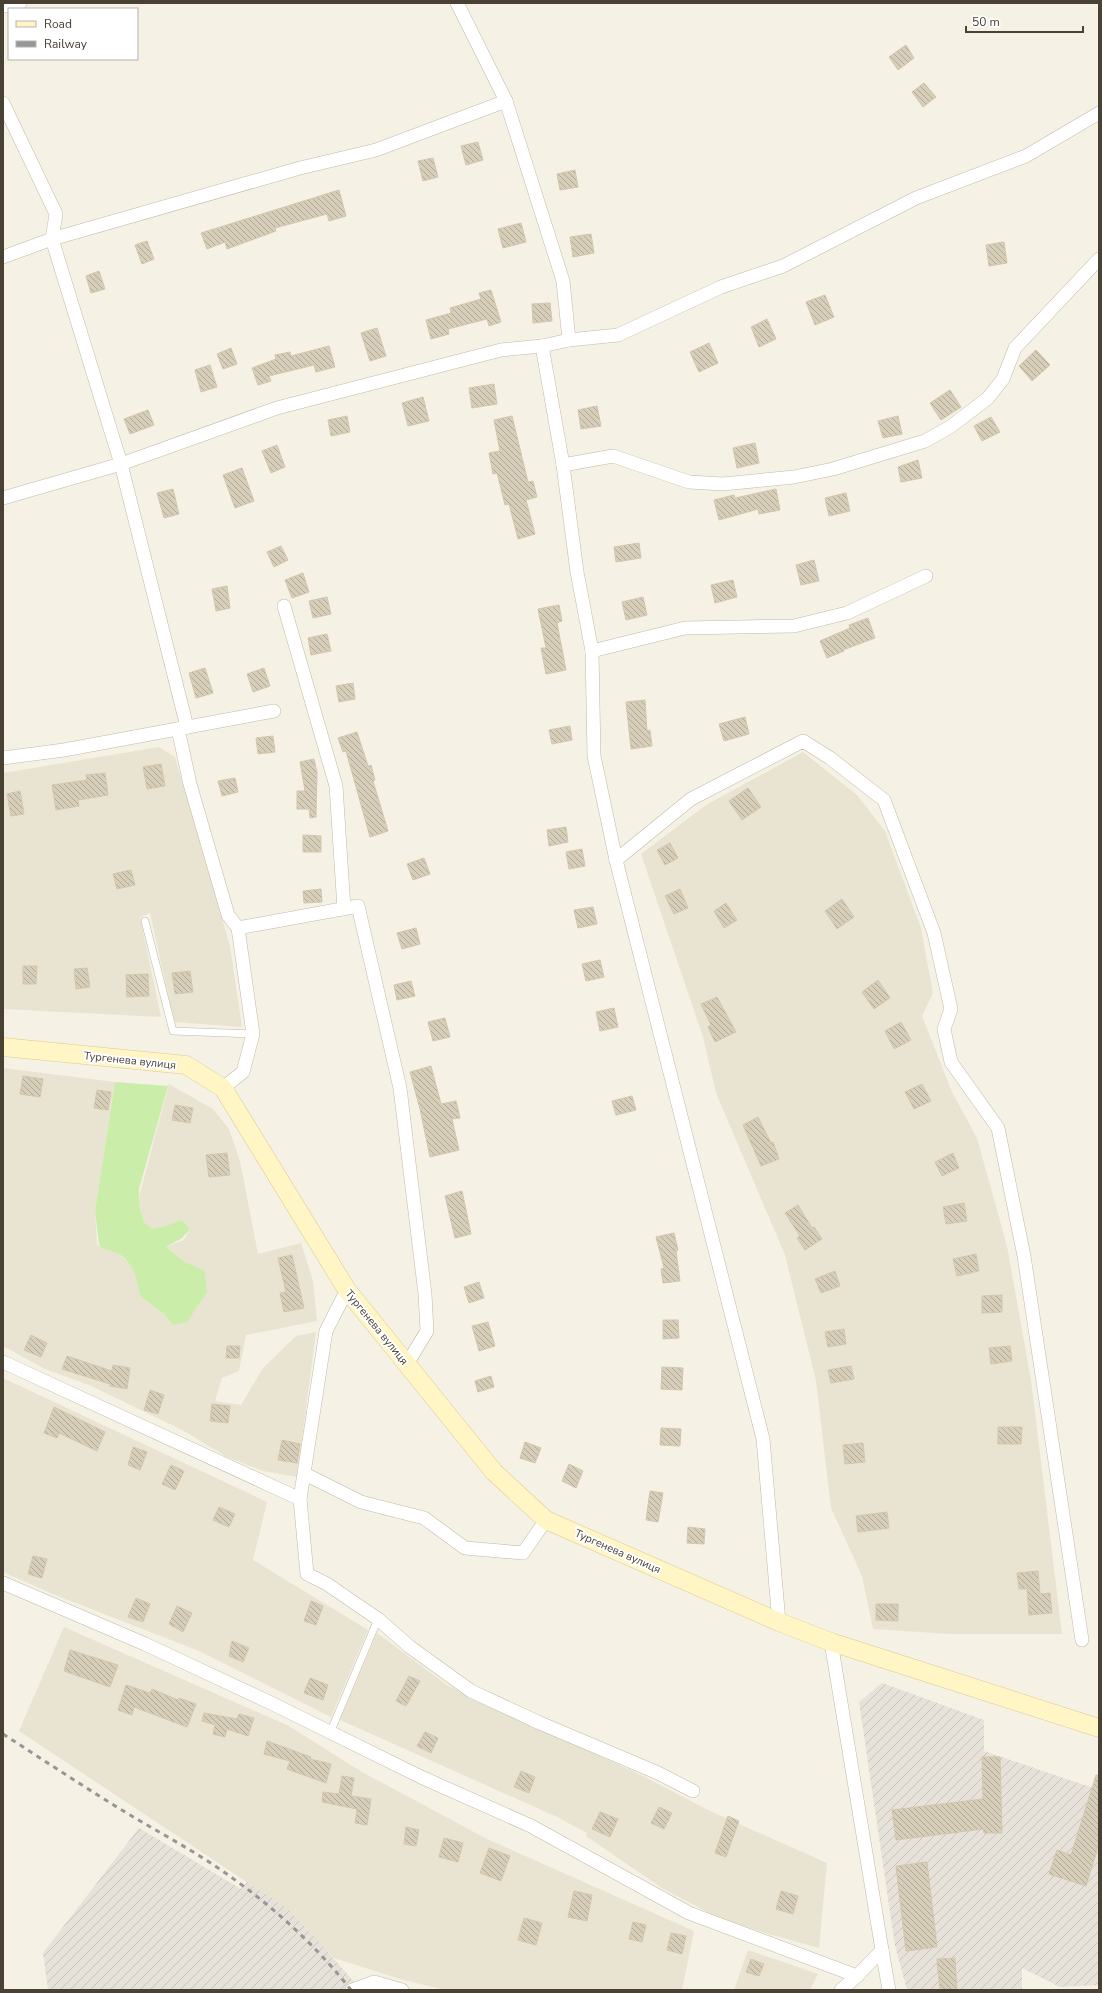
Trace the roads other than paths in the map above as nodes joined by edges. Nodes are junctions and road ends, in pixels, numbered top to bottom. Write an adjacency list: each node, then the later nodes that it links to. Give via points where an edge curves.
1 (20, 3): 3 (street)
2 (457, 3): 4 (street)
3 (3, 6)
4 (506, 101): 7 (street, via 376,150 300,168); 10 (street, via 563,281)
5 (3, 103): 7 (street, via 56,214)
6 (1099, 113): 10 (street, via 1026,156 916,198 783,266 721,287 618,335)
7 (52, 239): 8 (street); 12 (street)
8 (3, 257)
9 (1099, 260): 13 (street, via 1015,348 1003,379 988,398 950,427 925,441 833,470 794,477 723,484 689,482 613,456)
10 (568, 340): 11 (street)
11 (542, 346): 12 (street, via 501,350 277,408); 13 (street)
12 (121, 464): 14 (street); 19 (street)
13 (563, 465): 17 (street, via 577,572)
14 (3, 498)
15 (926, 576): 17 (street, via 847,613 794,626 685,628)
16 (284, 606): 22 (street, via 336,786)
17 (592, 651): 21 (street, via 594,756)
18 (274, 711): 19 (street)
19 (183, 728): 20 (street, via 64,750); 24 (street, via 190,784 228,915)
20 (3, 758)
21 (616, 860): 36 (street, via 763,1439); 37 (street, via 691,799 803,741 830,758 884,800 934,933 951,1009 944,1029 951,1062 998,1128 1024,1256)
22 (344, 908): 24 (street); 30 (street, via 358,906 400,1088 425,1294 427,1330)
23 (145, 921): 25 (lane, via 173,1031)
24 (238, 928): 25 (street)
25 (253, 1034): 27 (street, via 243,1072)
26 (3, 1047): 27 (street, Тургенева вулиця, via 186,1065)
27 (223, 1088): 28 (street, Тургенева вулиця)
28 (347, 1290): 30 (street, Тургенева вулиця); 31 (street, via 326,1331)
29 (3, 1362): 32 (street)
30 (406, 1364): 33 (street, Тургенева вулиця, via 494,1472)
31 (305, 1474): 32 (street); 33 (street, via 361,1502 424,1518 465,1548 523,1553)
32 (300, 1499): 35 (street, via 307,1574)
33 (546, 1520): 36 (street, Тургенева вулиця)
34 (3, 1583): 40 (street, via 145,1644)
35 (378, 1619): 40 (lane); 41 (street, via 410,1647 471,1691 658,1773)
36 (779, 1622): 38 (street, Тургенева вулиця)
37 (1082, 1640)
38 (831, 1642): 39 (street, Тургенева вулиця); 42 (street)
39 (1099, 1728)
40 (330, 1732): 43 (street, via 421,1777 531,1826 689,1913)
41 (693, 1791)
42 (882, 1950): 43 (street); 47 (street)
43 (857, 1976): 46 (street)
44 (352, 1990): 45 (street, via 374,1982)
45 (402, 1990)
46 (841, 1990)
47 (889, 1990)

